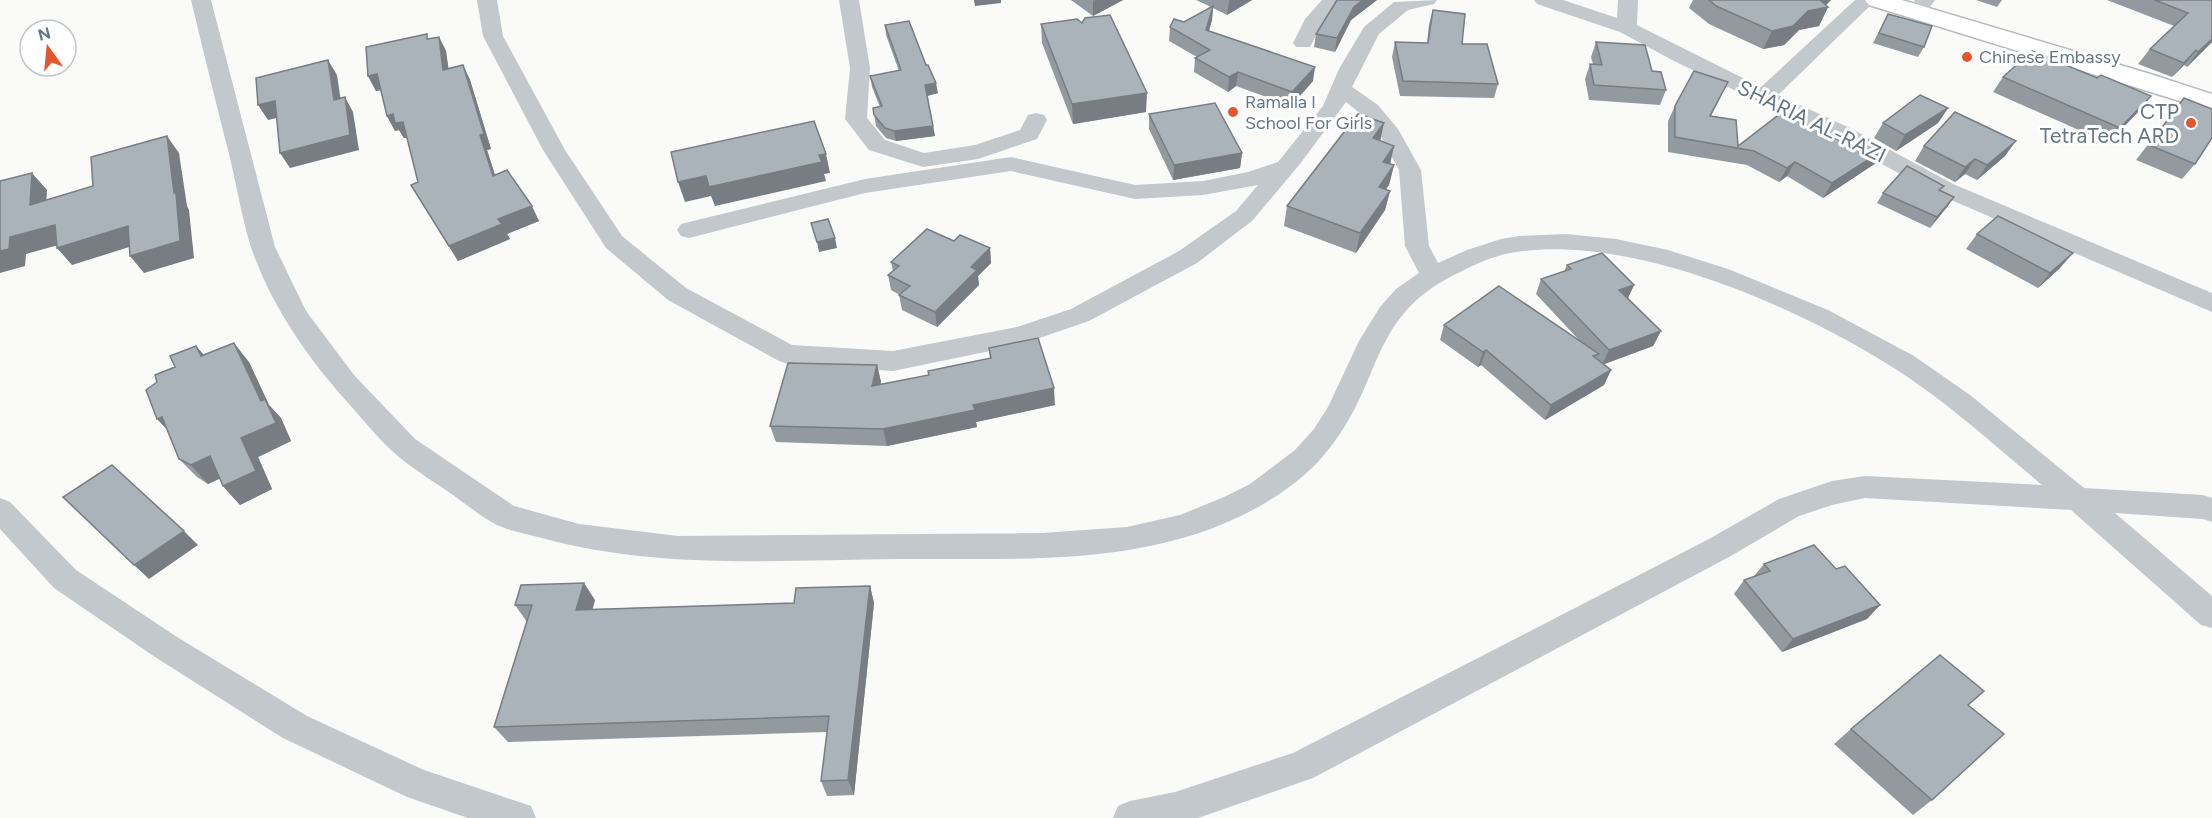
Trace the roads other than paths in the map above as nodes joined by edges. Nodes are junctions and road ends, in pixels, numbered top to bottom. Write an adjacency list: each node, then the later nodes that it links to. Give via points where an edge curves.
1 (201, 0): 19 (street, via 263,247 295,315 345,382 405,447 506,516 579,536 678,548 1042,545 1152,535 1193,522 1280,480 1314,448 1338,415 1376,329 1401,299)
2 (487, 0): 17 (street, via 493,36 554,150 614,242 677,294 788,354 893,361 1019,336 1080,315 1188,257 1244,216)
3 (849, 0): 16 (street, via 860,68 856,119 878,145 923,160 978,152 1029,134)
4 (1333, 0): 12 (street, via 1315,19)
5 (1426, 0): 13 (street, via 1401,6 1371,31)
6 (1544, 0): 11 (street, SHARIA AL-RAZI)
7 (1628, 0): 11 (street)
8 (1866, 0): 14 (street)
9 (1878, 0): 10 (main road)
10 (1920, 6): 15 (main road)
11 (1627, 28): 14 (street, SHARIA AL-RAZI)
12 (1303, 43)
13 (1341, 89): 17 (street, via 1333,107); 19 (street, via 1370,110 1390,134 1410,170 1417,246)
14 (1763, 97): 20 (street, SHARIA AL-RAZI, via 1842,133 1945,189)
15 (2212, 103)
16 (1036, 120)
17 (1286, 166): 18 (street, via 1252,179 1203,188 1135,192 1011,164 865,186)
18 (689, 230)
19 (1433, 275): 21 (street, via 1483,252 1518,244 1564,243 1656,256 1734,281 1800,308 1907,364 1959,401)
20 (2212, 303)
21 (2078, 499): 23 (street); 24 (street); 26 (street, via 1865,487 1789,507 1719,548 1301,767 1176,809)
22 (0, 510): 25 (street, via 65,579 294,727 419,785)
23 (2212, 510)
24 (2212, 615)
25 (519, 818)
26 (1131, 818)

